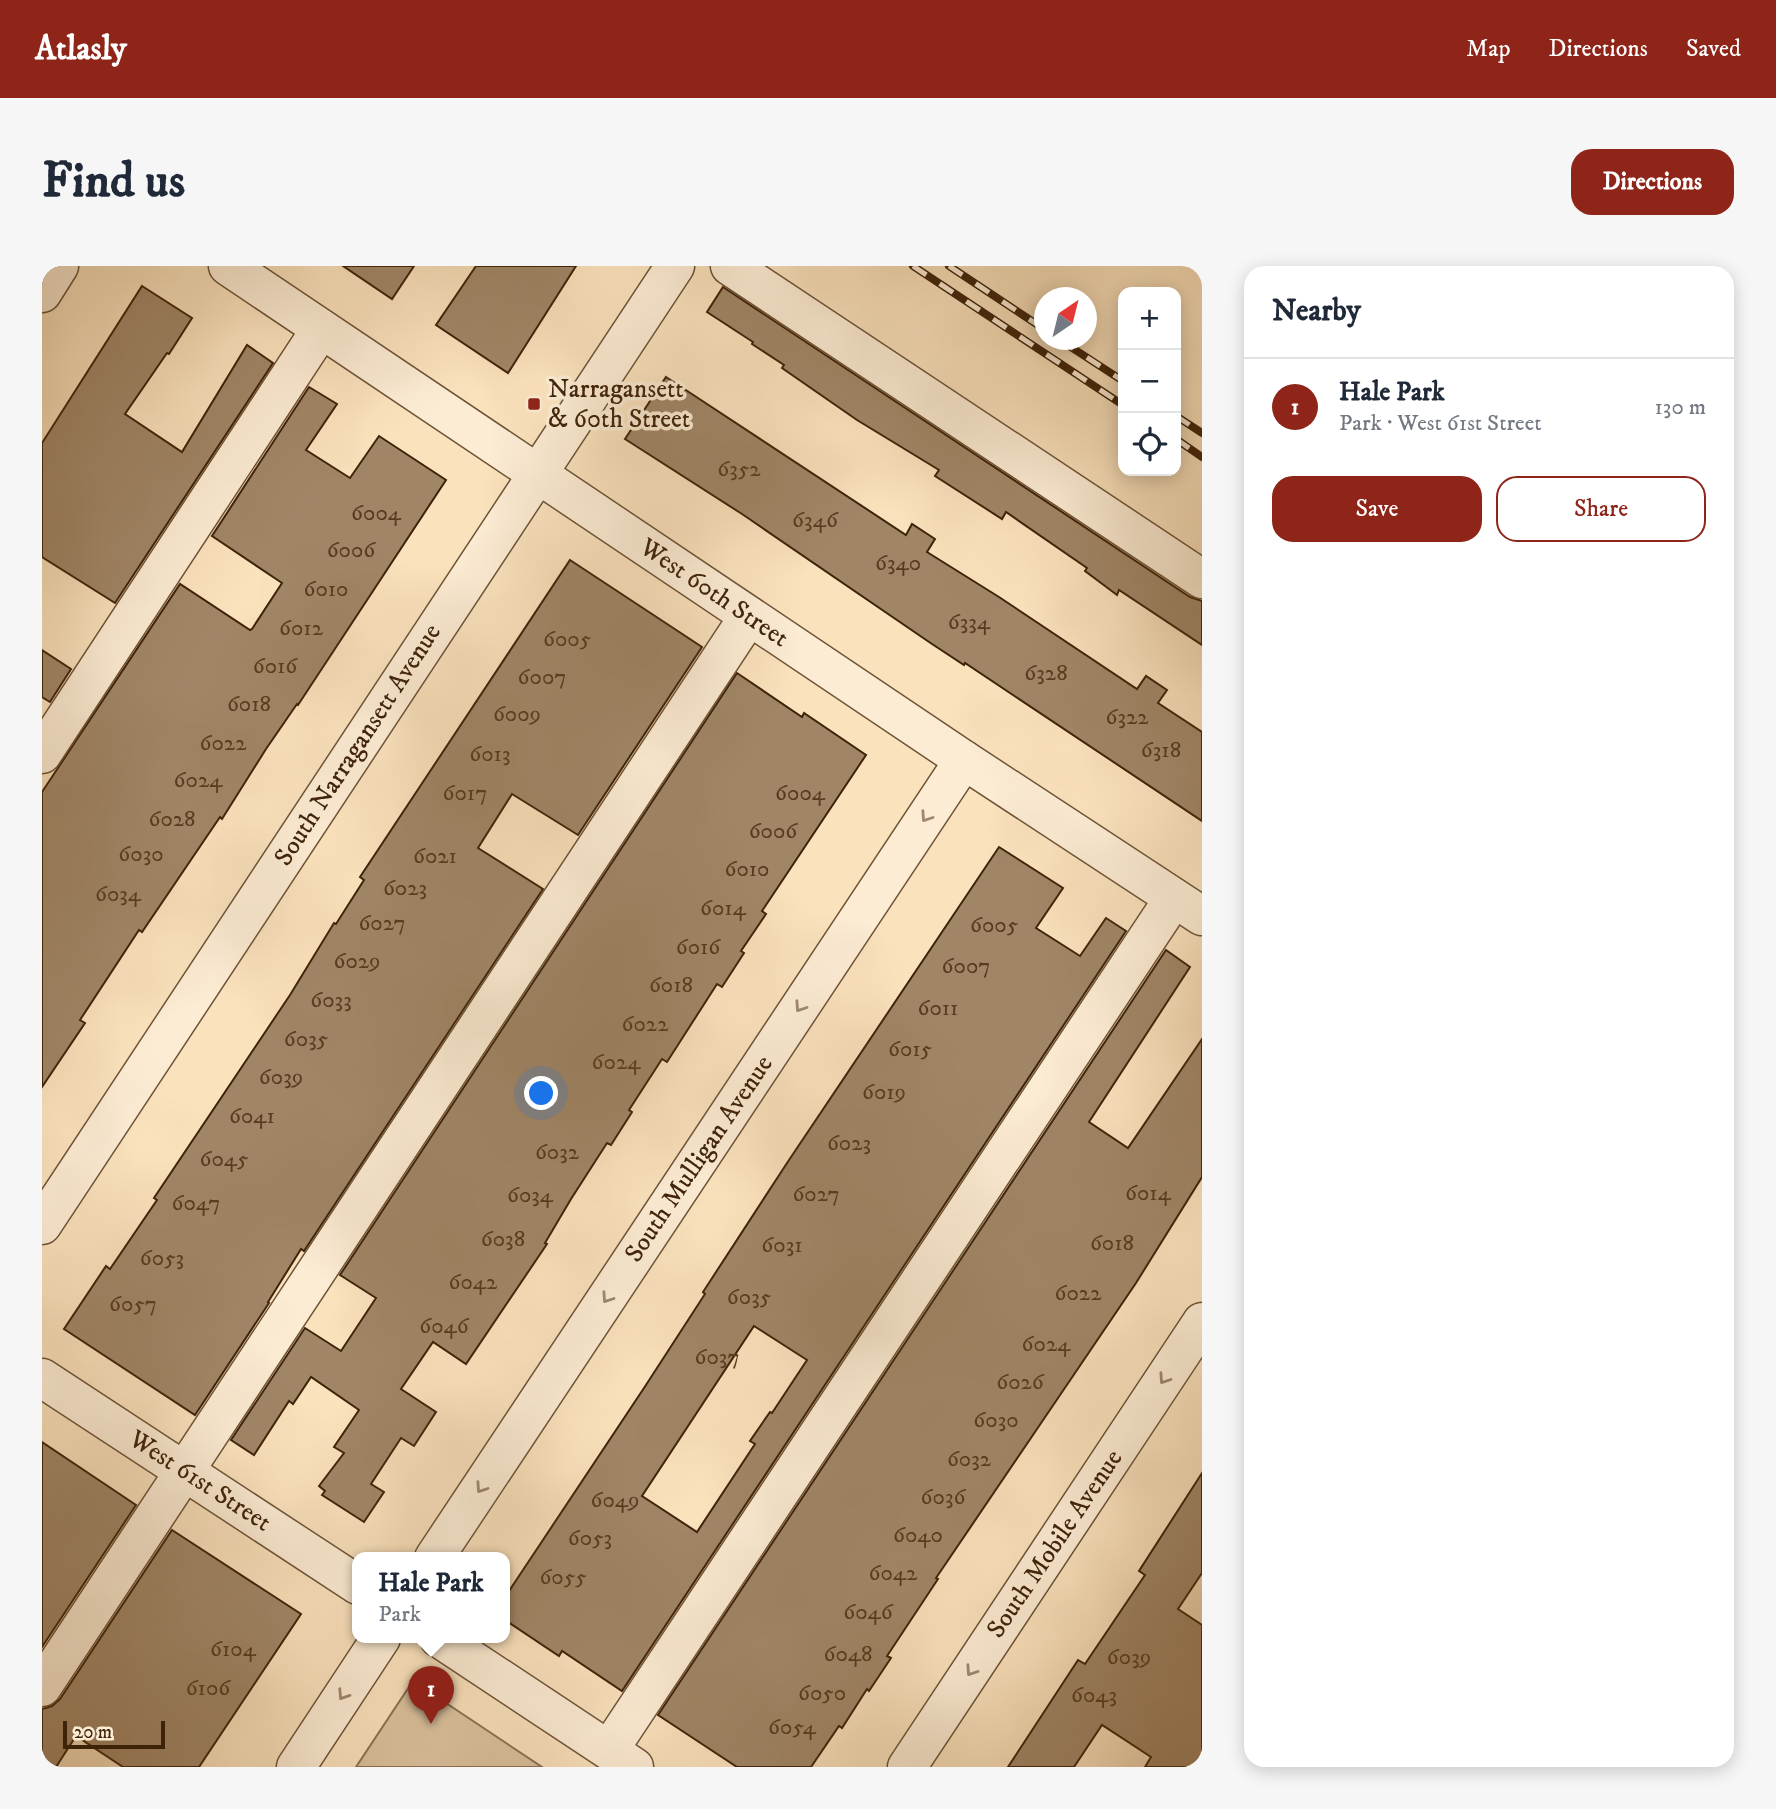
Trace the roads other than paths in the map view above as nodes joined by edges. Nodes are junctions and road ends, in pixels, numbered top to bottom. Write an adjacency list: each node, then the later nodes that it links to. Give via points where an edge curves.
1 (60, 266): 5 (street)
2 (228, 266): 6 (street, West 60th Street)
3 (675, 266): 7 (street, South Narragansett Avenue)
4 (730, 266): 8 (street)
5 (42, 293)
6 (321, 329): 7 (street, West 60th Street); 10 (street)
7 (537, 474): 9 (street, West 60th Street); 13 (street, South Narragansett Avenue)
8 (1202, 579)
9 (749, 616): 11 (street, West 60th Street); 16 (street)
10 (42, 754)
11 (964, 760): 12 (street, West 60th Street); 17 (street, South Mulligan Avenue, one-way to 17)
12 (1188, 907): 22 (street)
13 (42, 1225)
14 (1202, 1322): 24 (street, South Mobile Avenue, one-way to 24)
15 (42, 1378): 16 (street, West 61st Street)
16 (184, 1471): 18 (street, West 61st Street); 21 (street)
17 (439, 1552)
18 (352, 1581)
19 (378, 1643): 23 (street, one-way to 23)
20 (447, 1643): 22 (street)
21 (42, 1686)
22 (622, 1758)
23 (296, 1767)
24 (907, 1767)

